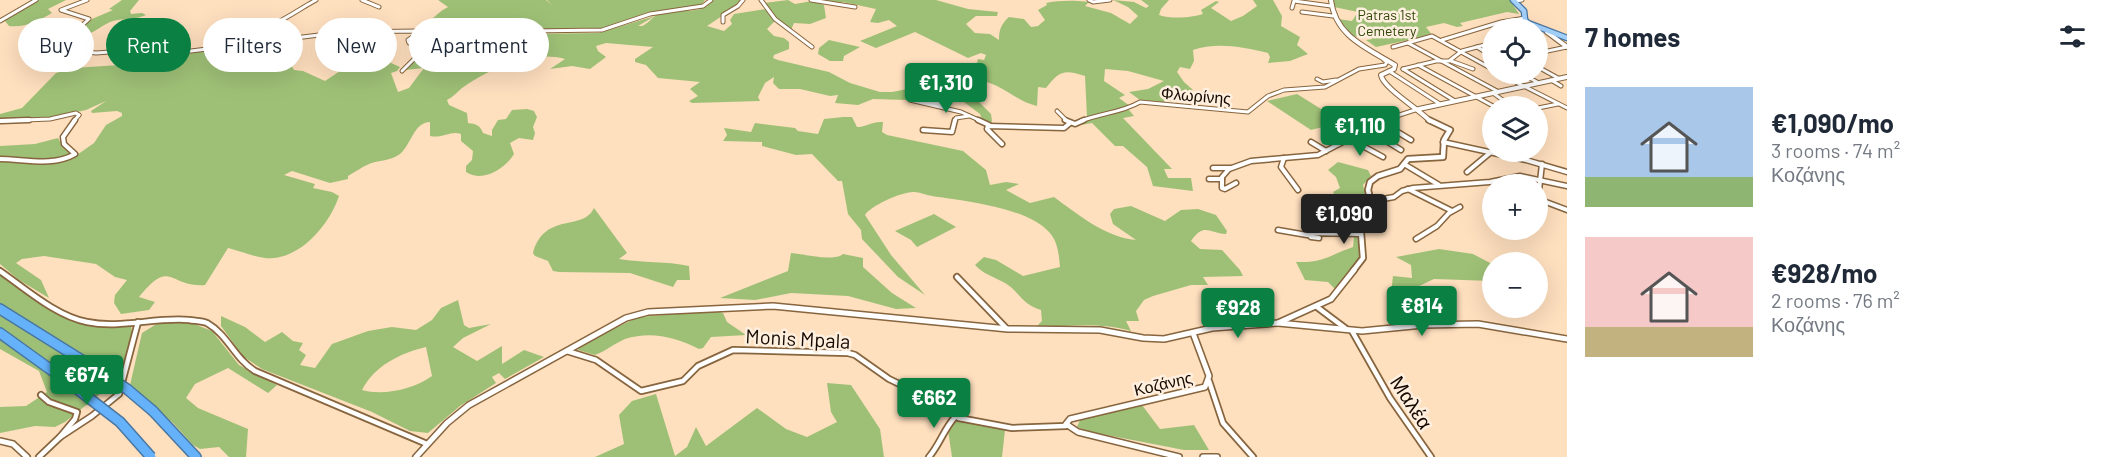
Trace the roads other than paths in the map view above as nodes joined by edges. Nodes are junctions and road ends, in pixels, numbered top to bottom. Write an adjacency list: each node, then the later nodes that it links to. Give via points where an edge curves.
1 (36, 0): 23 (street, via 8,12)
2 (87, 0): 20 (street, via 61,10)
3 (316, 0): 21 (street)
4 (362, 0): 15 (street)
5 (711, 0): 27 (street, via 703,6 650,14 602,30)
6 (743, 0): 24 (street, via 723,15)
7 (761, 0): 35 (street, via 775,19)
8 (811, 0): 16 (street)
9 (1089, 0): 10 (street)
10 (1110, 0)
11 (1331, 0): 14 (street)
12 (1514, 0): 13 (street); 22 (main road)
13 (1522, 0)
14 (1331, 6): 17 (street, via 1294,1); 19 (street)
15 (379, 7)
16 (855, 7)
17 (1292, 8)
18 (1302, 12): 19 (street)
19 (1333, 16): 44 (street, via 1353,40)
20 (82, 18)
21 (287, 18)
22 (1525, 18)
23 (0, 21)
24 (723, 22)
25 (1482, 28): 32 (street)
26 (409, 31): 30 (street)
27 (549, 31)
28 (1548, 33): 31 (main road)
29 (1548, 35): 38 (street)
30 (303, 38)
31 (1567, 38)
32 (1441, 41): 33 (street, via 1432,36); 41 (street)
33 (1408, 42): 36 (street); 45 (street)
34 (1482, 46): 37 (street)
35 (812, 47)
36 (1393, 47)
37 (1477, 47): 40 (street); 41 (street)
38 (1567, 47): 42 (street)
39 (203, 50): 43 (street)
40 (1482, 50)
41 (1462, 51): 46 (street); 47 (street)
42 (1548, 51)
43 (94, 52)
44 (1373, 54): 52 (street, via 1394,64); 59 (street, Φλωρίνης, via 1386,64 1359,69)
45 (1441, 61): 46 (street); 49 (street); 64 (street)
46 (1450, 61): 50 (street)
47 (1482, 63)
48 (409, 64): 51 (street)
49 (1417, 65): 65 (street); 68 (street, via 1403,69)
50 (1473, 69)
51 (402, 71)
52 (1389, 71): 69 (street); 74 (street, via 1381,75 1383,83)
53 (1548, 72): 55 (street)
54 (1567, 77): 55 (street)
55 (1558, 78): 58 (street)
56 (1317, 79): 59 (street)
57 (1548, 80): 58 (street)
58 (1551, 80): 63 (street)
59 (1336, 81): 79 (street, Φλωρίνης, via 1324,87 1284,90 1268,96 1248,112 1141,102 1125,110)
60 (1518, 84): 62 (street)
61 (1529, 84): 62 (street)
62 (1521, 86): 64 (street); 70 (street)
63 (1562, 86)
64 (1494, 92): 65 (street); 66 (street)
65 (1474, 96): 67 (street); 68 (street)
66 (1498, 96)
67 (1482, 100)
68 (1455, 101): 69 (street)
69 (1440, 104): 74 (street)
70 (1558, 104): 72 (street); 73 (street)
71 (945, 105): 76 (street, via 910,100)
72 (1548, 106)
73 (1567, 108)
74 (1419, 109): 78 (street); 86 (street, via 1433,123 1450,130)
75 (1057, 111): 79 (street)
76 (970, 116): 80 (street); 82 (street, via 956,118 952,132)
77 (0, 121): 93 (street, via 80,115 63,137 64,144 75,154 70,158)
78 (1380, 121): 81 (street); 84 (street)
79 (1070, 123): 80 (street, Φλωρίνης, via 1064,128)
80 (989, 125): 87 (street, via 987,129)
81 (1367, 129): 83 (street); 88 (street)
82 (922, 130)
83 (1347, 137): 90 (street); 91 (street)
84 (1411, 140)
85 (1311, 142): 90 (street)
86 (1443, 142): 89 (street); 96 (street, via 1442,158 1410,159)
87 (1002, 144)
88 (1401, 150)
89 (1482, 150)
90 (1326, 151): 92 (street, via 1315,156)
91 (1383, 157)
92 (1284, 158): 99 (street); 111 (street, via 1280,166)
93 (0, 159)
94 (1482, 160): 100 (street)
95 (1534, 162): 97 (street)
96 (1404, 164): 108 (street); 112 (street, via 1372,180 1368,188)
97 (1542, 164): 101 (street); 102 (street)
98 (1213, 168): 99 (street)
99 (1231, 168): 104 (street)
100 (1467, 172)
101 (1567, 172)
102 (1541, 174)
103 (1209, 179): 104 (street)
104 (1222, 179): 106 (street, via 1224,189)
105 (1548, 181): 109 (street)
106 (1236, 183)
107 (1482, 184): 108 (street)
108 (1440, 186): 110 (street)
109 (1567, 186)
110 (1408, 189): 112 (street, via 1395,197); 116 (street)
111 (1299, 190)
112 (1372, 201): 118 (street)
113 (1548, 204): 115 (street)
114 (1460, 207): 116 (street)
115 (1567, 210)
116 (1452, 211): 121 (street)
117 (1278, 230): 119 (street)
118 (1361, 234): 119 (street); 124 (street, via 1361,262 1331,299)
119 (1307, 235): 120 (street)
120 (1319, 238)
121 (1416, 239)
122 (0, 271): 126 (street, via 64,314 85,322)
123 (957, 277): 128 (street)
124 (1317, 307): 127 (street); 129 (street, Μαλέα)
125 (0, 309): 141 (highway, bridge, via 127,389)
126 (138, 322): 138 (street, via 119,394); 140 (street, via 168,318 205,321 226,338 242,363 255,371)
127 (1278, 323): 129 (street); 131 (street)
128 (1008, 329): 131 (street, via 1100,330 1156,339); 133 (street, via 758,306 648,312 626,318)
129 (1350, 330): 132 (street, via 1468,323); 151 (street, Μαλέα)
130 (0, 333): 144 (highway, bridge, via 120,422)
131 (1193, 333): 134 (street, Κοζάνης)
132 (1567, 339)
133 (567, 350): 136 (street, Monis Mpala, via 596,360 641,391 683,381 698,366 733,350 855,354 889,380 922,395); 140 (street, via 470,405)
134 (1209, 381): 137 (street, Κοζάνης, via 1201,389 1070,419); 150 (street, via 1223,423)
135 (41, 395): 138 (street, via 52,405 77,412)
136 (955, 417): 137 (street, Monis Mpala, via 1012,428); 146 (street)
137 (1066, 426): 147 (street)
138 (60, 437): 143 (street)
139 (0, 441): 142 (street, via 13,444)
140 (427, 444): 145 (street)
141 (195, 455)
142 (27, 457)
143 (39, 457)
144 (151, 457)
145 (416, 457)
146 (929, 457)
147 (1179, 457)
148 (1203, 457): 149 (street)
149 (1217, 457)
150 (1253, 457)
151 (1431, 457)

